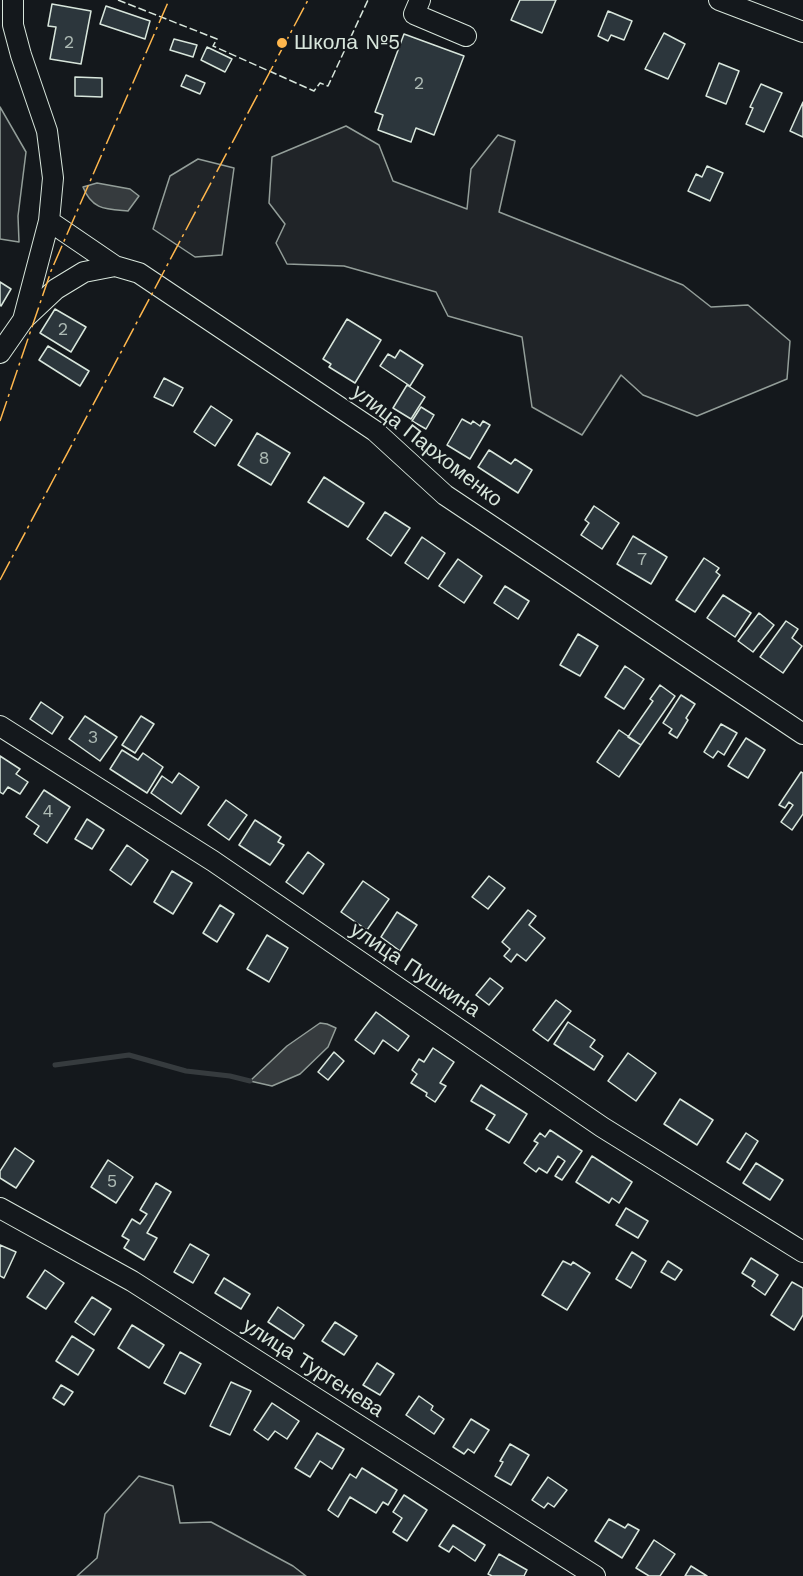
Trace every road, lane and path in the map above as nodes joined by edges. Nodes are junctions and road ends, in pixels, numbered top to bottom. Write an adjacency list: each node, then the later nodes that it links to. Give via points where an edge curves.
1 (13, 0): 6 (street, via 15,35 47,131 53,178)
2 (420, 0): 5 (street, via 414,14)
3 (719, 0): 4 (street)
4 (803, 32)
5 (466, 36)
6 (49, 220): 7 (street, улица Пархоменко); 8 (street)
7 (115, 266): 8 (street, via 84,272 56,288); 11 (street, улица Пархоменко, via 139,273 375,431 445,495)
8 (23, 320): 9 (street)
9 (0, 353)
10 (0, 726): 13 (street, улица Пушкина, via 213,861 602,1127)
11 (803, 734)
12 (0, 1209): 14 (street, улица Тургенева, via 132,1281)
13 (803, 1252)
14 (595, 1576)

